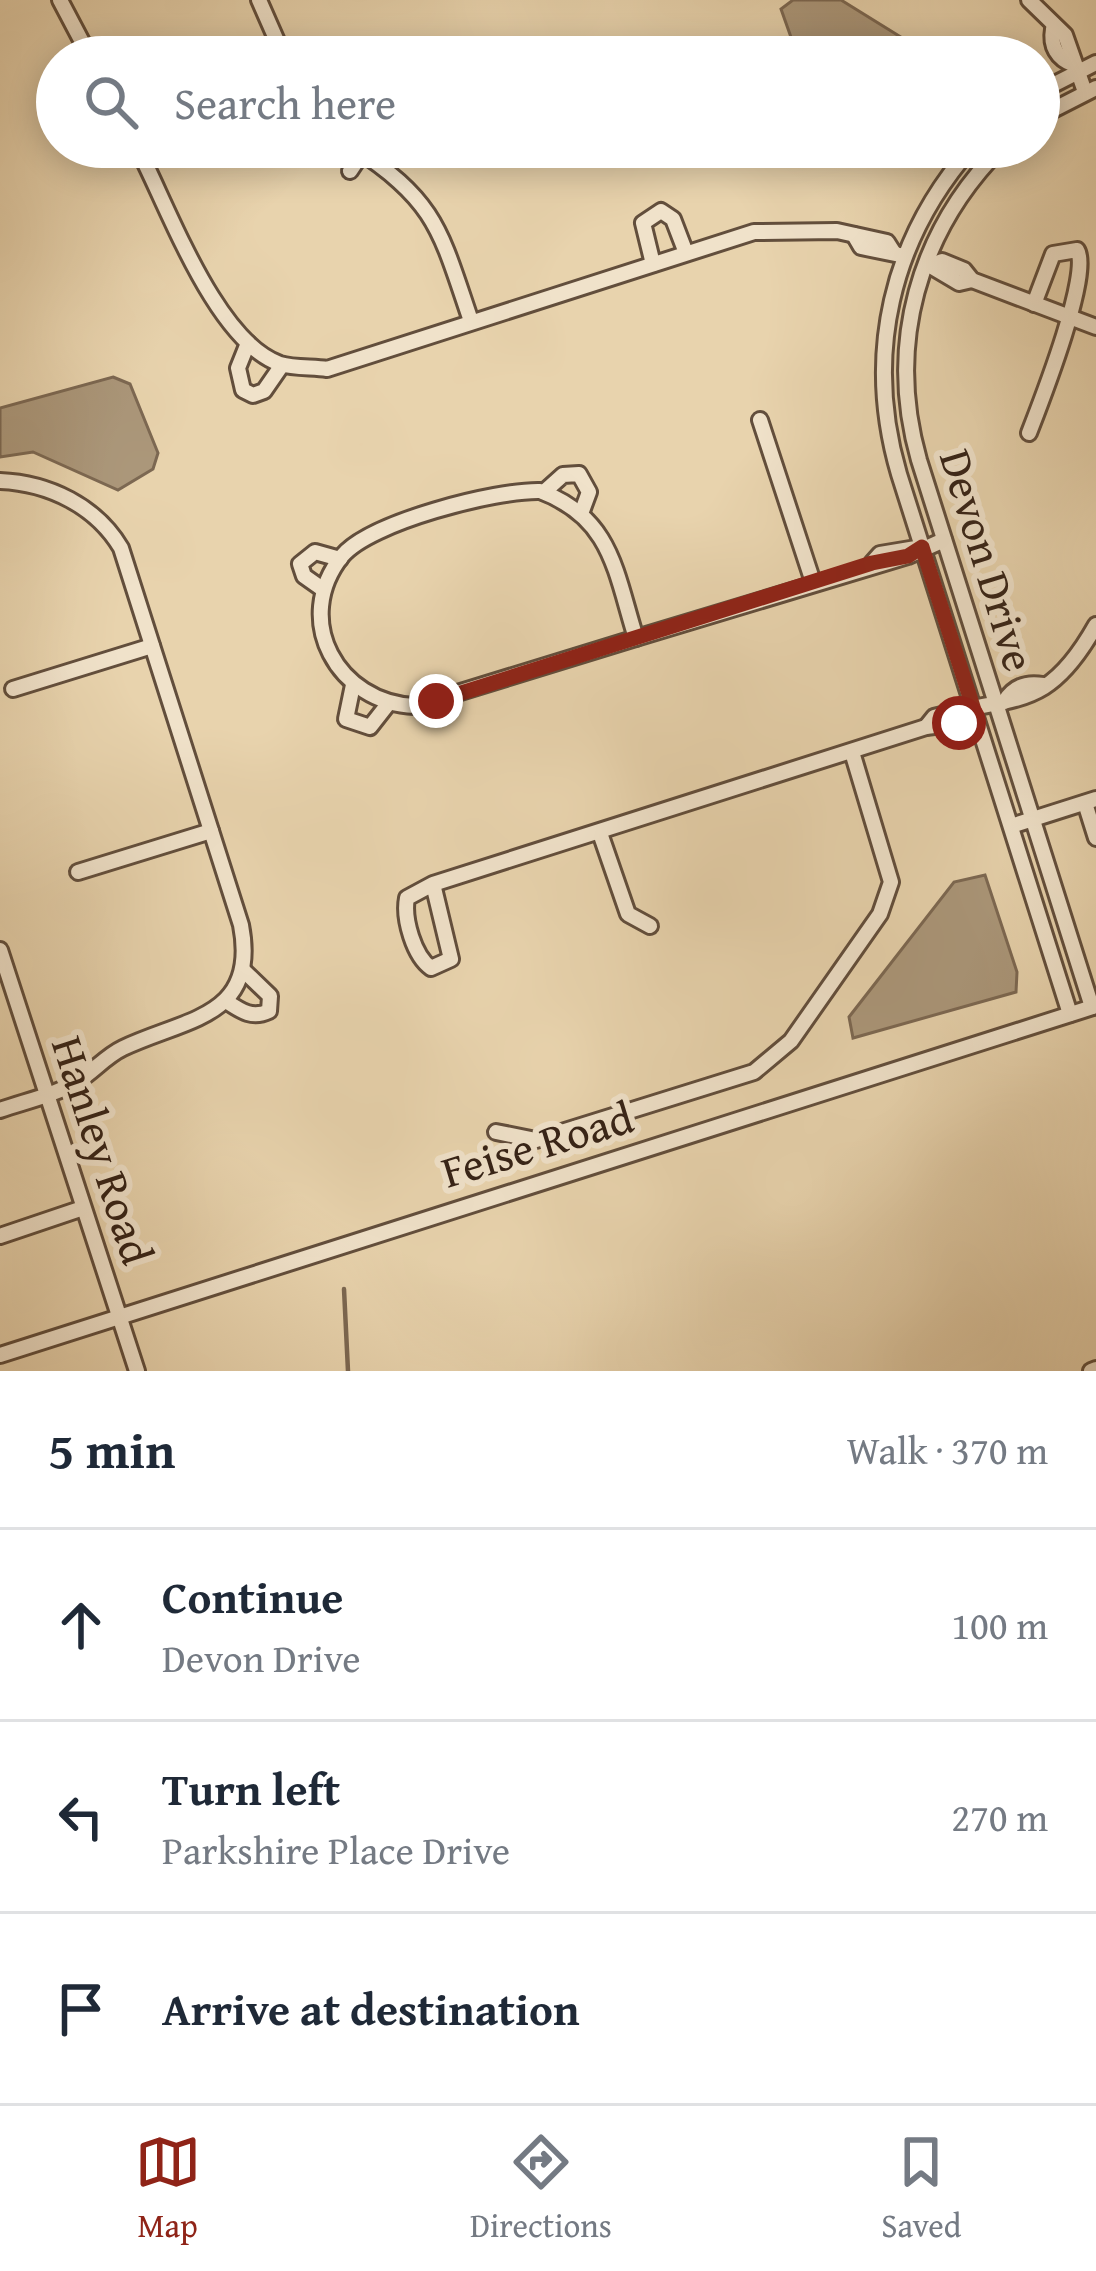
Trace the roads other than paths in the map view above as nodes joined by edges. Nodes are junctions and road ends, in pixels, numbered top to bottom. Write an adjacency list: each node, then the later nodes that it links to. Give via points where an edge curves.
1 (60, 0): 4 (street)
2 (259, 0): 5 (street)
3 (1030, 0): 6 (street)
4 (79, 36)
5 (275, 36)
6 (1051, 36)
7 (1060, 58): 9 (street)
8 (1096, 64): 9 (street)
9 (1075, 68): 10 (street); 11 (street)
10 (1060, 78)
11 (1090, 90): 12 (street)
12 (1060, 106)
13 (148, 168): 27 (street, via 221,311)
14 (351, 168): 18 (street)
15 (382, 168): 25 (street, via 419,196 437,223)
16 (956, 168): 20 (street, Devon Drive)
17 (984, 168): 22 (street, Devon Drive)
18 (350, 171)
19 (686, 253): 20 (street, via 770,229 854,235 861,247); 21 (street); 21 (street, via 668,211 661,211 643,223)
20 (898, 255): 22 (street); 35 (street, Devon Drive, via 884,400)
21 (653, 264): 25 (street)
22 (927, 264): 23 (street, via 959,284 972,280); 34 (street, Devon Drive, via 906,338 905,384)
23 (1034, 304): 24 (street); 24 (street, via 1054,254 1077,250 1083,267)
24 (1068, 316): 26 (street); 30 (street)
25 (471, 321): 28 (street, via 327,369)
26 (1096, 327)
27 (248, 343): 28 (street); 28 (street, via 238,368 243,390 264,391)
28 (282, 364)
29 (760, 420): 37 (street)
30 (1029, 434)
31 (0, 482): 41 (street, via 30,485 106,522)
32 (544, 492): 33 (street); 33 (street, via 562,475 579,474 589,492); 36 (street, via 507,492 377,532)
33 (582, 511): 40 (street, via 606,545)
34 (944, 540): 35 (street); 44 (street, Devon Drive)
35 (922, 547): 37 (street, via 905,546); 46 (street, Devon Drive)
36 (340, 560): 38 (street); 38 (street, via 315,552 300,564)
37 (813, 582): 40 (street)
38 (321, 588): 42 (street, via 324,646)
39 (1096, 625): 44 (street, via 1080,654 1043,685 1030,682)
40 (636, 638): 45 (street, via 436,701)
41 (152, 646): 43 (street); 51 (street)
42 (353, 685): 45 (street); 45 (street, via 346,719 352,724 370,727)
43 (13, 689)
44 (999, 703): 46 (street); 49 (street, Devon Drive)
45 (388, 704)
46 (974, 710): 47 (street, via 934,717 926,727); 50 (street, Devon Drive)
47 (852, 752): 52 (street); 64 (street, via 890,882 880,914 791,1042 754,1072 557,1133 536,1139)
48 (1090, 801): 49 (street); 53 (street)
49 (1032, 820): 50 (street); 60 (street, Devon Drive)
50 (1011, 826): 61 (street, Devon Drive)
51 (211, 832): 54 (street); 58 (street, via 241,925)
52 (601, 832): 55 (street); 56 (street, via 628,914)
53 (1096, 838)
54 (78, 872)
55 (433, 884): 55 (street, via 417,888 405,904 420,960 431,968 452,959)
56 (650, 926)
57 (0, 950): 62 (street, Hanley Road)
58 (242, 970): 59 (street); 59 (street, via 270,996 269,1011 244,1012)
59 (226, 1000): 62 (street)
60 (1094, 1006): 61 (street, Feise Road)
61 (1070, 1014): 67 (street, Feise Road)
62 (47, 1094): 63 (street); 65 (street, Hanley Road)
63 (0, 1110)
64 (496, 1132)
65 (83, 1208): 66 (street); 67 (street, Hanley Road)
66 (0, 1236)
67 (119, 1315): 68 (street, Feise Road); 69 (street, Hanley Road)
68 (0, 1355)
69 (137, 1371)

